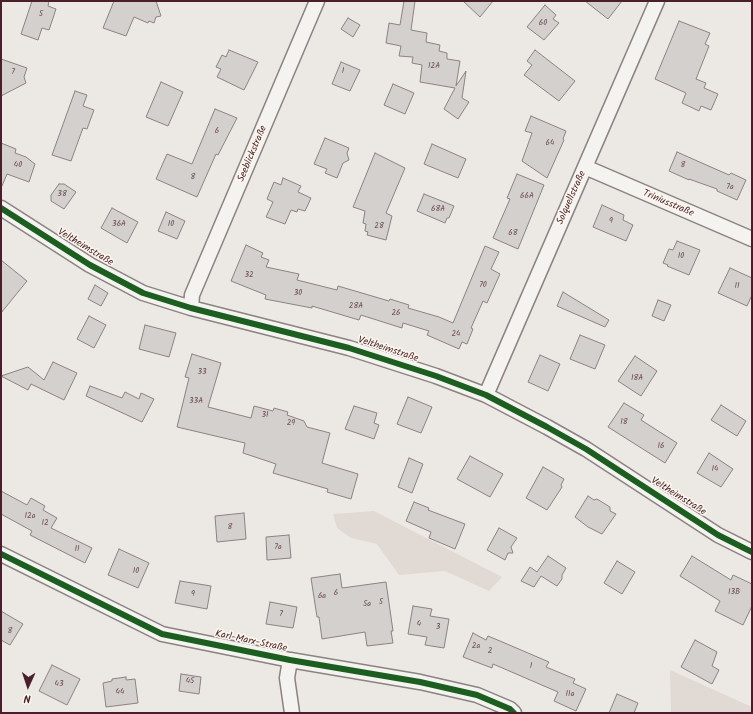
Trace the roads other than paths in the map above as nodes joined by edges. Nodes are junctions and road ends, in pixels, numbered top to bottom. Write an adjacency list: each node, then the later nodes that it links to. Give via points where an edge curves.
1 (317, 1): 6 (street, Seeblickstraße, via 192,295)
2 (657, 1): 3 (street, Solquellstraße)
3 (585, 168): 5 (street, Triniusstraße); 7 (street, Solquellstraße)
4 (1, 208): 6 (street, Veltheimstraße, via 90,265 143,293)
5 (752, 239)
6 (191, 308): 7 (street, Veltheimstraße, via 349,348 436,376)
7 (486, 396): 8 (street, Veltheimstraße, via 586,449 718,535)
8 (752, 552)
9 (1, 554): 10 (street, Karl-Marx-Straße, via 162,634)
10 (290, 660): 11 (street, Karl-Marx-Straße, via 420,682 476,695); 12 (street, via 287,678)
11 (512, 711)
12 (292, 713)

